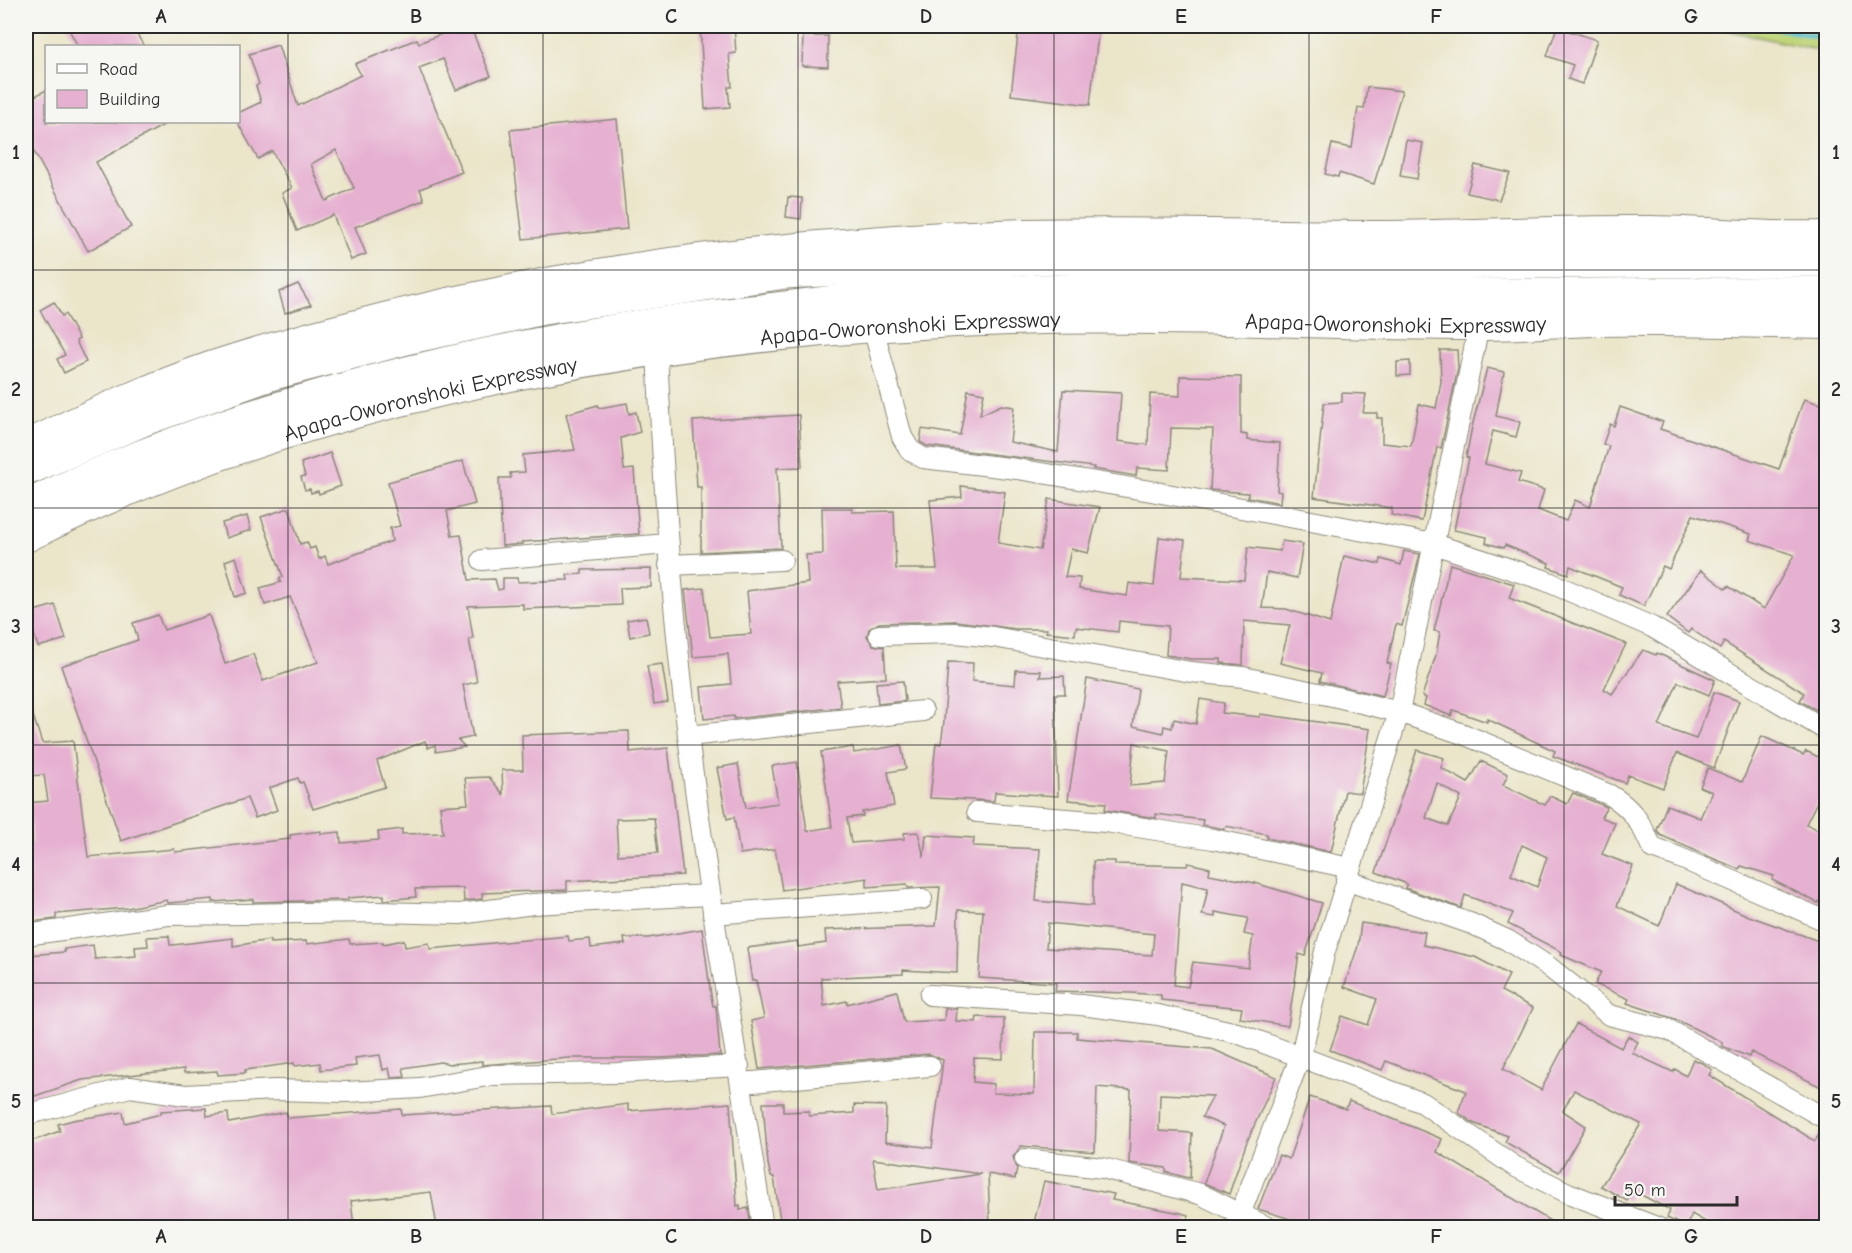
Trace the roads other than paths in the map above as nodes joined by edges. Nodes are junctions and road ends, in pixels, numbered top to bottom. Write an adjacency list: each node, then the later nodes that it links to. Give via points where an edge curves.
1 (1827, 236): 8 (main road, via 1650,231 1384,236 1024,234 826,244 734,254 499,290 419,308 235,359 137,396)
2 (1827, 260): 9 (highway, via 1387,262 1040,258 785,272 544,308 406,338 273,373 144,419)
3 (1827, 293): 10 (highway, Apapa-Oworonshoki Expressway, via 970,294 894,296 681,320 413,370 241,420 148,454)
4 (1827, 324): 5 (main road, Apapa-Oworonshoki Expressway, via 1600,321)
5 (1479, 325): 6 (main road, Apapa-Oworonshoki Expressway, via 1047,319); 13 (street)
6 (873, 327): 7 (main road, Apapa-Oworonshoki Expressway); 13 (street, via 902,437 910,450 922,458 1151,491)
7 (657, 352): 11 (main road, Apapa-Oworonshoki Expressway, via 447,390 309,425 82,509); 12 (street)
8 (26, 446)
9 (26, 469)
10 (26, 507)
11 (26, 537)
12 (667, 544): 14 (street); 16 (street)
13 (1434, 544): 19 (street); 20 (street, via 1544,580 1652,627)
14 (482, 560)
15 (782, 560): 16 (street)
16 (669, 565): 21 (street)
17 (879, 635): 19 (street, via 955,633 993,637 1191,672 1243,677)
18 (923, 711): 21 (street)
19 (1399, 712): 23 (street); 26 (street, via 1610,795 1626,805 1642,824 1652,848)
20 (1827, 730)
21 (688, 736): 25 (street)
22 (977, 812): 23 (street, via 1106,822 1213,839)
23 (1348, 874): 29 (street, via 1324,951); 33 (street, via 1506,940 1549,967 1609,1015 1669,1030)
24 (922, 899): 25 (street)
25 (711, 904): 27 (street, via 533,904 460,914 168,915); 31 (street)
26 (1827, 921)
27 (26, 935)
28 (930, 995): 29 (street, via 1081,1005 1158,1015 1237,1032)
29 (1301, 1055): 35 (street); 38 (street, via 1423,1103 1514,1166 1568,1193)
30 (930, 1066): 31 (street)
31 (741, 1075): 32 (street, via 493,1075 420,1088 346,1092 275,1090 185,1095 130,1087); 36 (street)
32 (26, 1115)
33 (1827, 1119)
34 (1025, 1159): 35 (street, via 1103,1168 1200,1194)
35 (1239, 1220): 37 (street)
36 (763, 1227)
37 (1269, 1227)
38 (1659, 1227)

